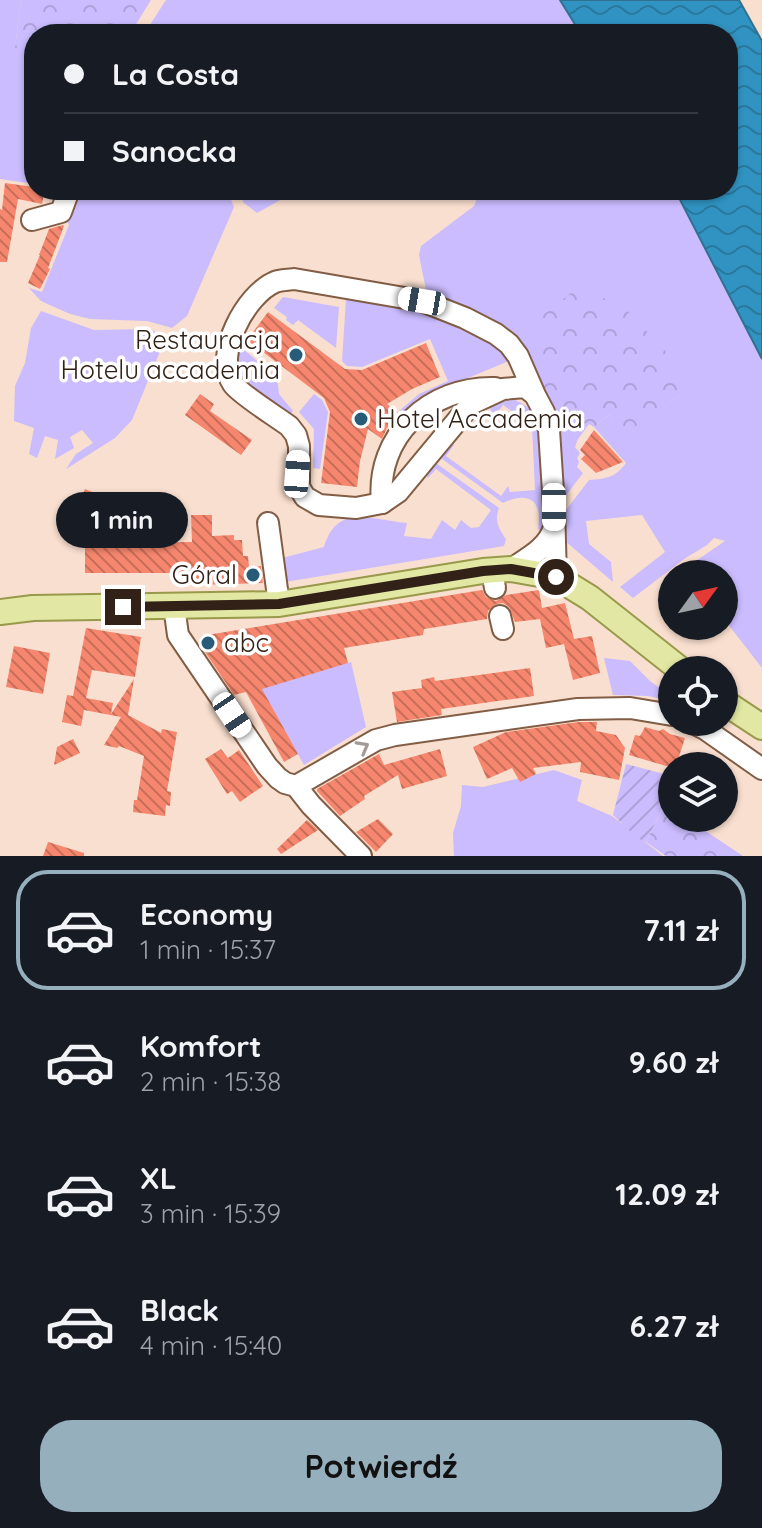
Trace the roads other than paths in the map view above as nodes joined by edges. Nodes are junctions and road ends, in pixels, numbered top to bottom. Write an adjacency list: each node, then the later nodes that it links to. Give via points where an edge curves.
1 (65, 200): 2 (street, via 61,212)
2 (32, 220)
3 (503, 389): 4 (street, via 525,387); 5 (street, via 471,404 398,492); 5 (street, via 461,391 414,416 388,452)
4 (535, 395): 5 (street, via 509,344 422,301 294,279 261,291 228,347 226,362 234,386 296,435 299,487 305,497 319,505 356,508); 7 (street, via 549,430)
5 (382, 503)
6 (268, 523): 10 (street)
7 (554, 527): 8 (street, via 543,546); 9 (street)
8 (500, 576): 9 (main road); 10 (main road)
9 (556, 577): 13 (main road)
10 (279, 604): 11 (main road)
11 (174, 606): 12 (main road); 19 (street, via 186,649 267,766)
12 (0, 612)
13 (663, 656)
14 (738, 711): 16 (main road)
15 (658, 713): 19 (street, one-way to 15, via 376,740 395,735 578,709)
16 (762, 727)
17 (715, 736): 18 (street)
18 (762, 769)
19 (296, 786): 20 (street)
20 (361, 856)

